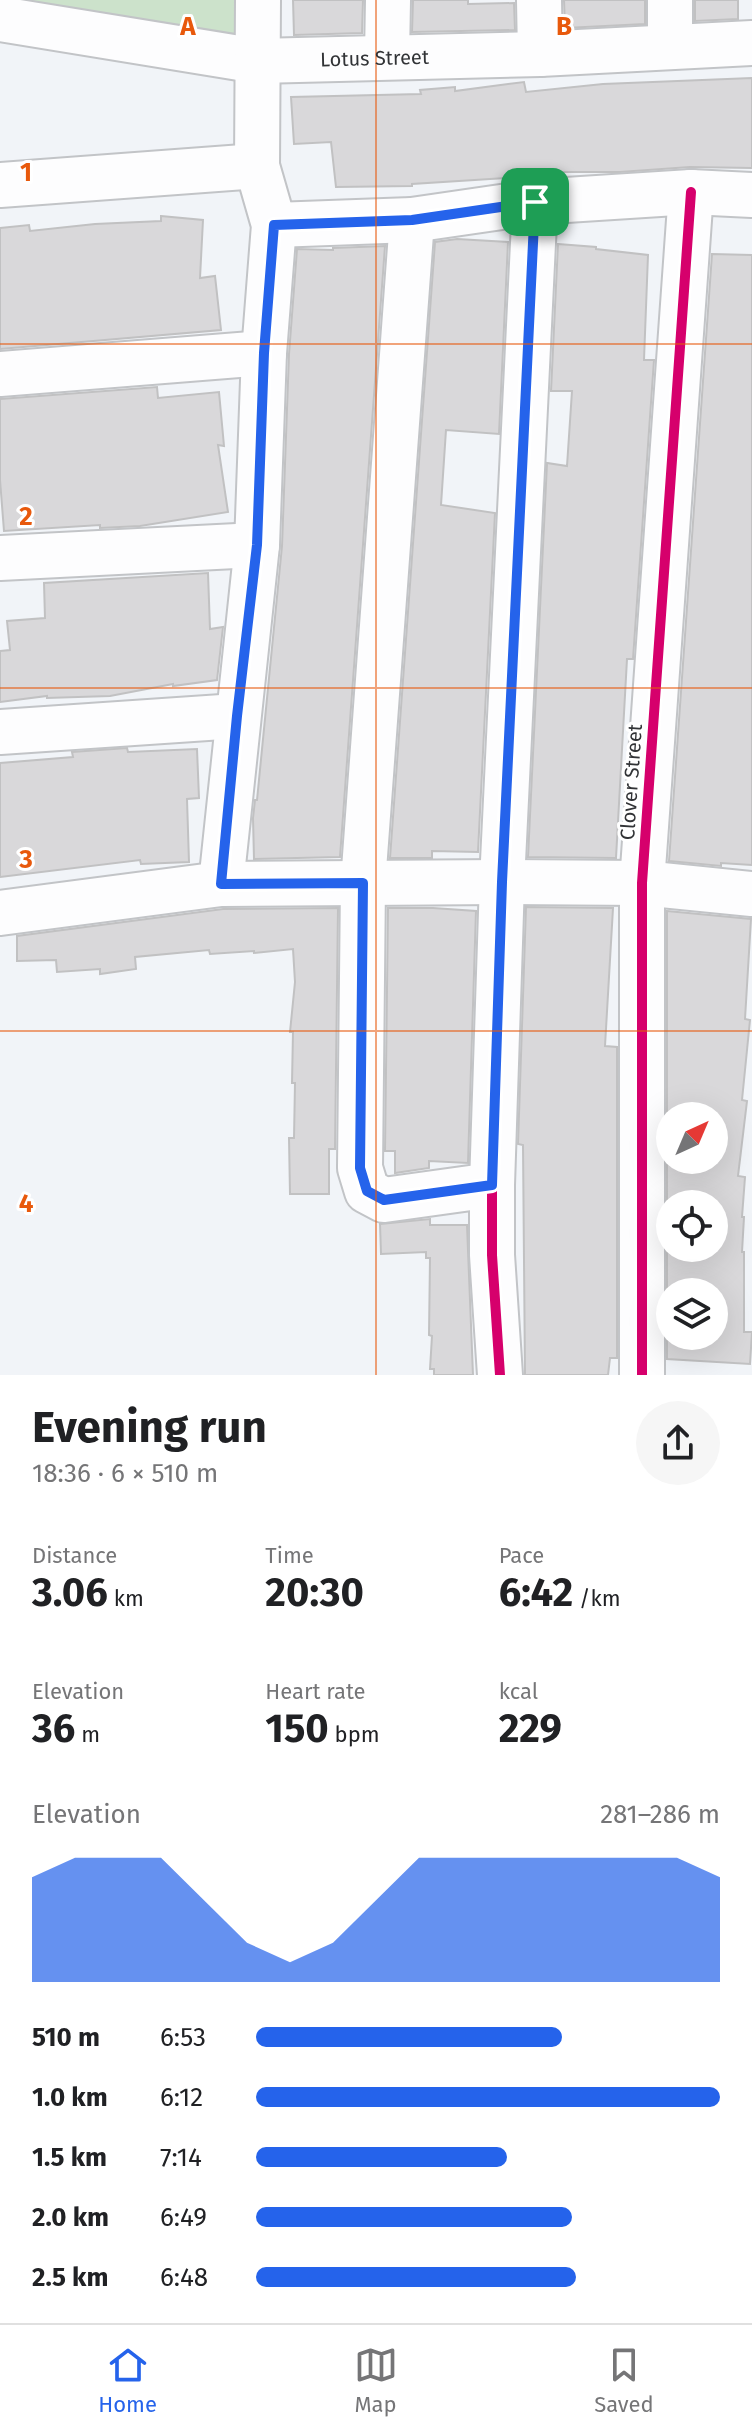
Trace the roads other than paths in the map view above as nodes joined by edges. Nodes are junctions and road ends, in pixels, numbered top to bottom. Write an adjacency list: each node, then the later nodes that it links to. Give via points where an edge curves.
1 (258, 0): 10 (street)
2 (388, 0): 9 (street)
3 (539, 0): 8 (street)
4 (670, 0): 7 (street)
5 (0, 19): 10 (street, Lotus Street)
6 (752, 43): 7 (street, Lotus Street)
7 (670, 46): 8 (street, Lotus Street)
8 (540, 54): 9 (street, Lotus Street)
9 (387, 56): 10 (street, Lotus Street)
10 (258, 61): 11 (street)
11 (257, 166): 12 (street); 17 (street)
12 (0, 185)
13 (691, 192): 14 (street); 15 (street); 26 (street, Clover Street)
14 (752, 195)
15 (535, 202): 16 (street); 24 (street)
16 (412, 220): 17 (street); 25 (street)
17 (274, 225): 18 (street)
18 (264, 353): 19 (street); 20 (street)
19 (0, 374)
20 (257, 545): 21 (street); 22 (street)
21 (0, 558)
22 (237, 716): 23 (street); 27 (street)
23 (0, 732)
24 (502, 882): 25 (street); 26 (street); 30 (street)
25 (363, 883): 27 (street); 30 (street, via 360,1168 367,1191 384,1200)
26 (642, 883): 28 (street); 32 (street, Clover Street)
27 (221, 884): 29 (street)
28 (752, 894)
29 (0, 913)
30 (492, 1185): 31 (street)
31 (500, 1375)
32 (642, 1375)

